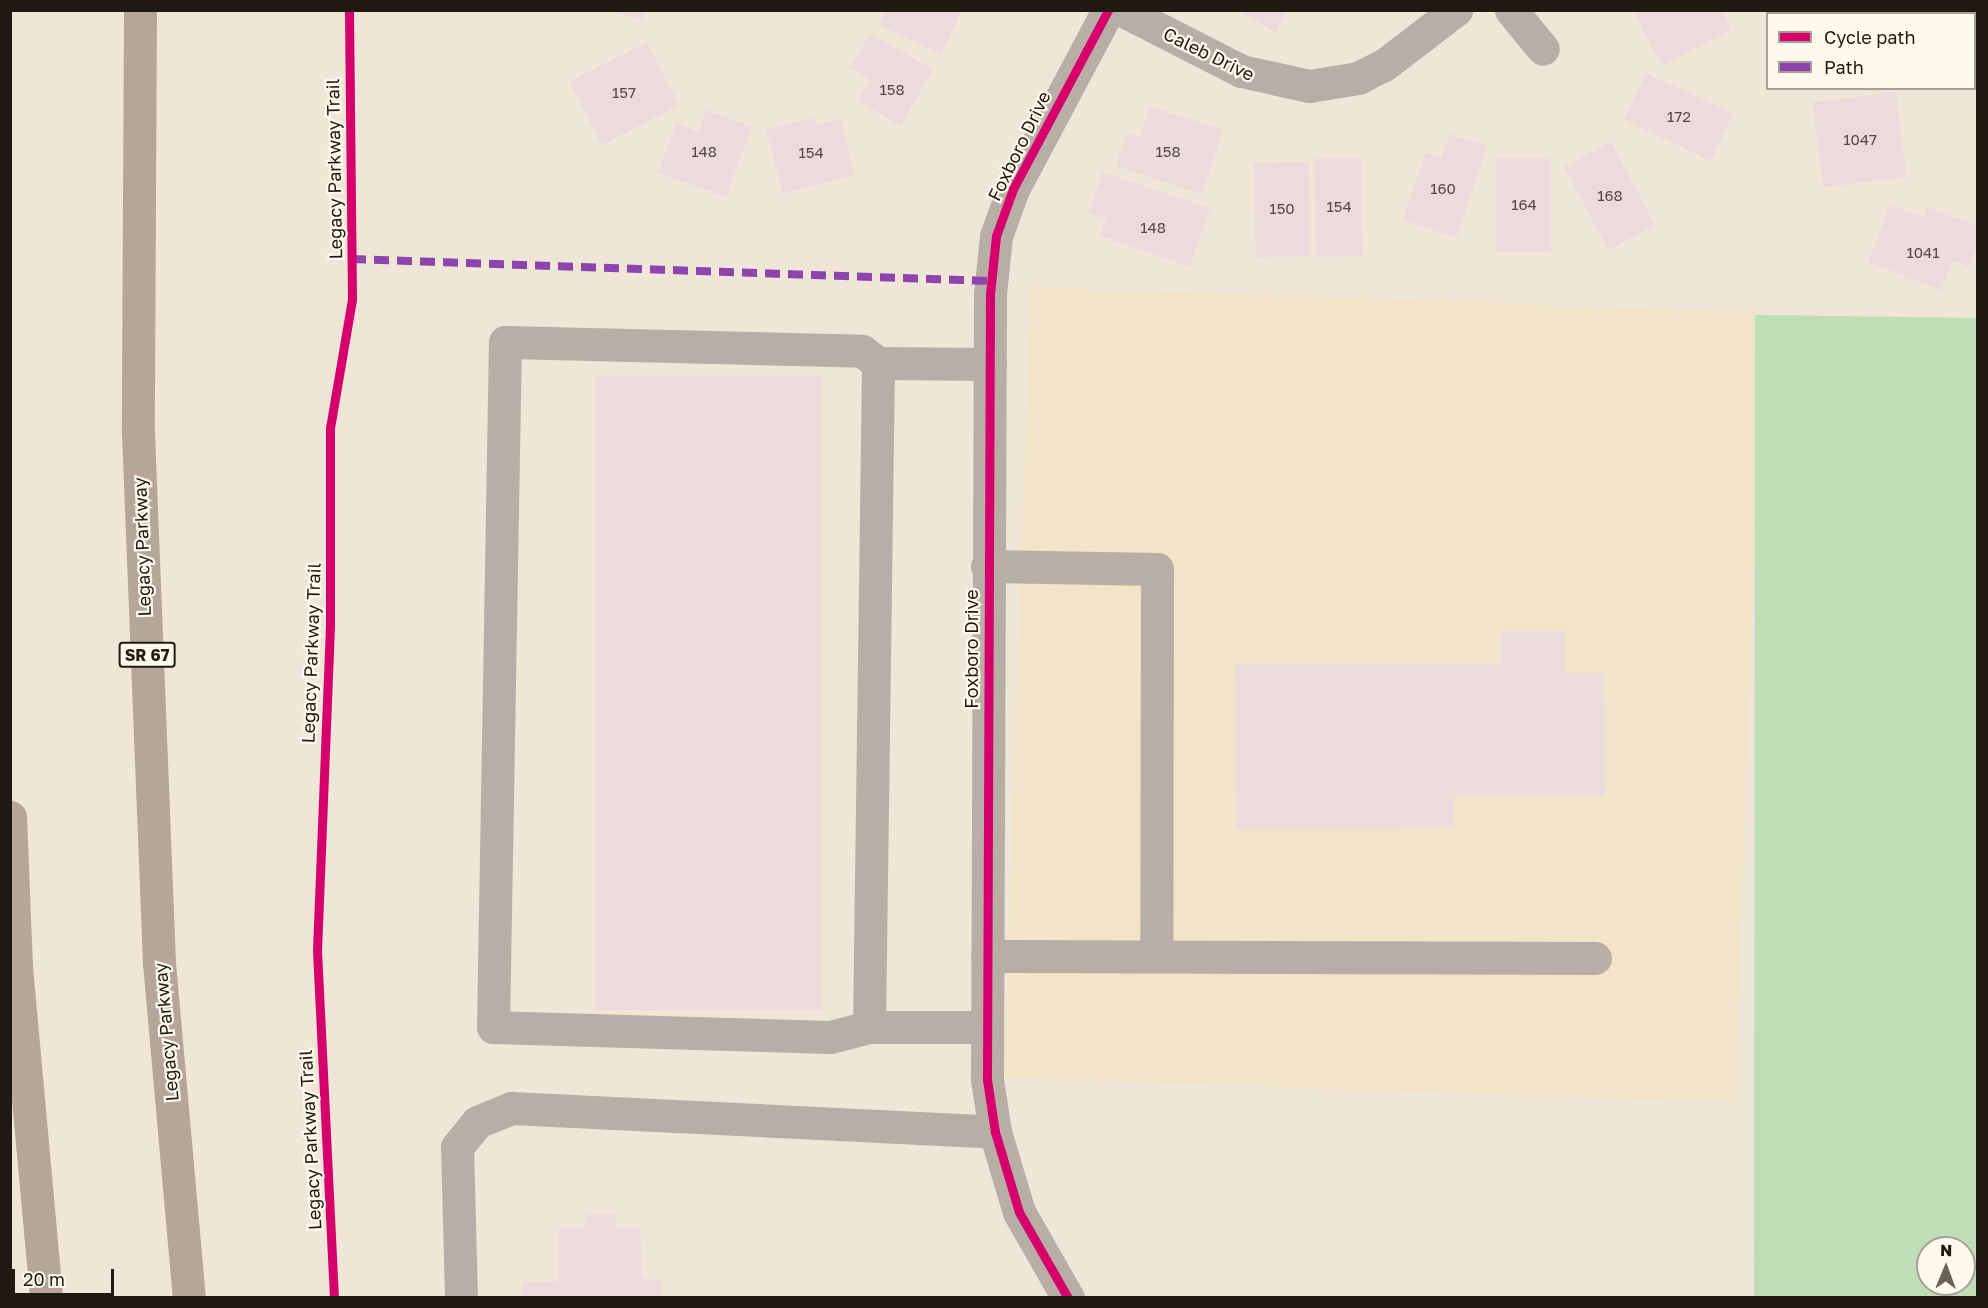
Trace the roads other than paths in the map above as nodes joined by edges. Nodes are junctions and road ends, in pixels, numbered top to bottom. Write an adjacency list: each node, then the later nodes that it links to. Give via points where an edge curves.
1 (140, 10): 18 (highway, Legacy Parkway / SR 67, via 138,433 159,963)
2 (1108, 10): 8 (street, Foxboro Drive, via 1003,214 990,281)
3 (1122, 10): 4 (street, Caleb Drive, via 1241,71 1309,86 1358,78 1384,65)
4 (1456, 10)
5 (1511, 10): 6 (street)
6 (1543, 49)
7 (878, 363): 8 (street); 15 (street); 15 (street, via 862,351 505,342 493,1027 830,1037)
8 (990, 364): 9 (street, Foxboro Drive)
9 (987, 566): 11 (street, Foxboro Drive); 12 (street, via 1157,569)
10 (10, 817): 17 (highway, via 16,967)
11 (987, 956): 12 (street); 14 (street, Foxboro Drive)
12 (1156, 956): 13 (street)
13 (1595, 958)
14 (986, 1027): 15 (street); 16 (street, Foxboro Drive)
15 (869, 1028)
16 (995, 1132): 19 (street, via 511,1108 477,1122 457,1147); 20 (street, Foxboro Drive, via 1019,1212)
17 (46, 1298)
18 (189, 1298)
19 (461, 1298)
20 (1068, 1298)

